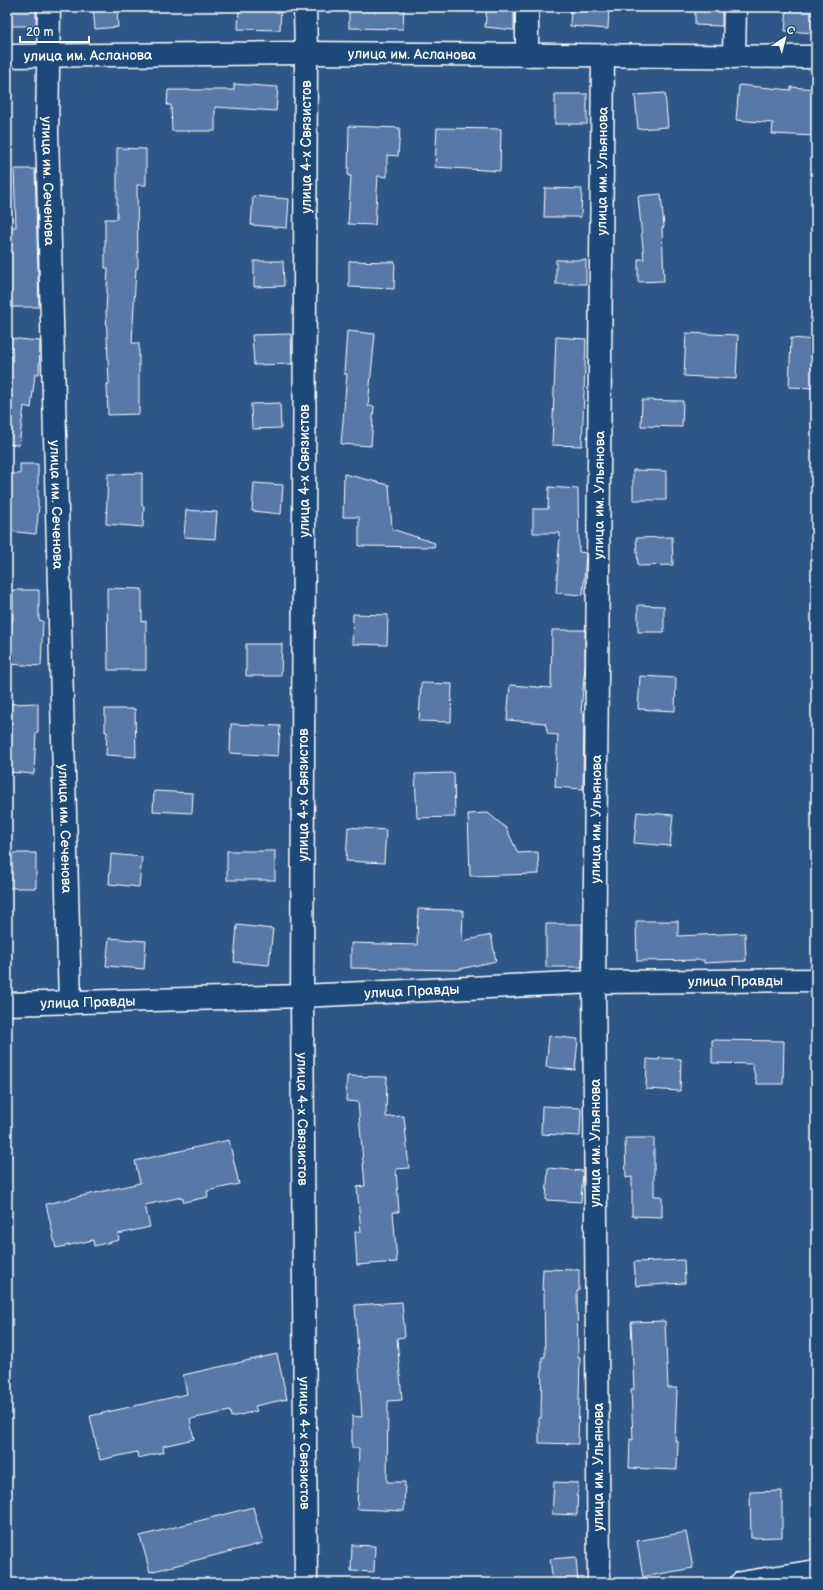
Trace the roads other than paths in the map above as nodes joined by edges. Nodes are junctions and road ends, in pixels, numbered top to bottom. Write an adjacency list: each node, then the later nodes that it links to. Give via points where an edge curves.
1 (49, 7): 6 (street, улица им. Сеченова)
2 (305, 7): 5 (street, улица 4-х Связистов)
3 (527, 7): 7 (street)
4 (735, 7): 11 (street)
5 (306, 53): 6 (street, улица им. Асланова); 7 (street, улица им. Асланова); 14 (street, улица 4-х Связистов)
6 (48, 55): 8 (street, улица им. Асланова); 15 (street, улица им. Сеченова, via 47,132)
7 (527, 55): 9 (street, улица им. Асланова)
8 (7, 56)
9 (603, 56): 11 (street, улица им. Асланова); 13 (street, улица им. Ульянова)
10 (816, 56): 11 (street, улица им. Асланова)
11 (734, 57)
12 (816, 980): 13 (street, улица Правды)
13 (594, 982): 14 (street, улица Правды); 19 (street, улица им. Ульянова)
14 (302, 996): 15 (street, улица Правды); 18 (street, улица 4-х Связистов)
15 (70, 1003): 16 (street, улица Правды)
16 (7, 1004)
17 (816, 1571): 20 (street)
18 (306, 1583)
19 (599, 1583)
20 (741, 1583)

